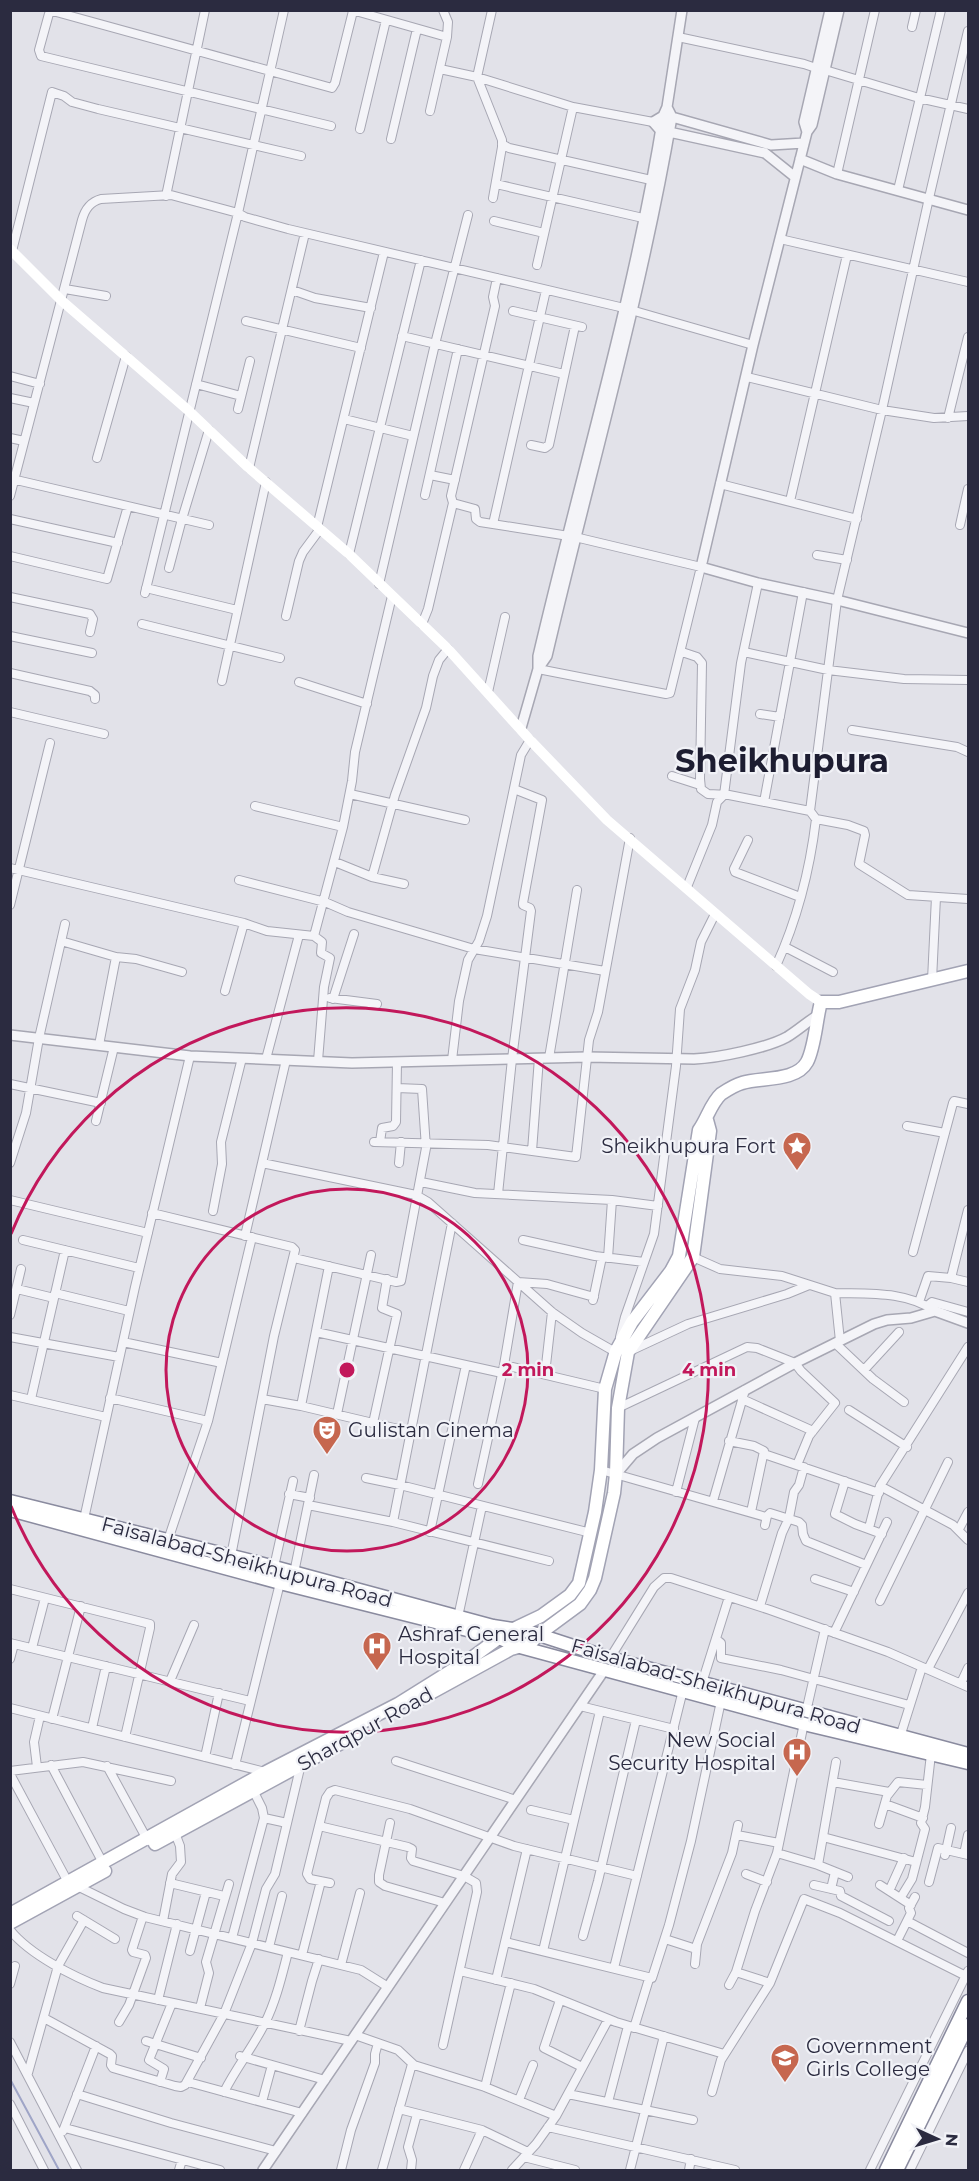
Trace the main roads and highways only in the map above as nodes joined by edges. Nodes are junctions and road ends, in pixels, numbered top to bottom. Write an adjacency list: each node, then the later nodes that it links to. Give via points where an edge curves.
1 (11, 250): 3 (main road, via 62,301 349,554 448,649 607,820 776,966)
2 (969, 971): 3 (main road)
3 (819, 1009): 4 (main road, Sharqpur Road, via 811,1052 801,1069 741,1083 719,1096)
4 (707, 1120): 5 (main road, Sharqpur Road, via 699,1130 679,1256 632,1322); 5 (main road, Sharqpur Road, via 710,1131 693,1257)
5 (622, 1352): 8 (main road, Sharqpur Road, via 605,1389 601,1470); 8 (main road, Sharqpur Road, via 616,1474 595,1578)
6 (10, 1501): 9 (main road, Faisalabad-Sheikhupura Road)
7 (10, 1510): 11 (main road, Faisalabad-Sheikhupura Road)
8 (585, 1586): 9 (main road, Sharqpur Road); 10 (main road, Sharqpur Road, via 580,1604)
9 (513, 1629): 10 (main road, Faisalabad-Sheikhupura Road); 11 (main road, Sharqpur Road)
10 (538, 1635): 12 (main road, Sharqpur Road, via 530,1644); 13 (main road, Faisalabad-Sheikhupura Road)
11 (499, 1638): 12 (main road, Faisalabad-Sheikhupura Road); 17 (main road, Sharqpur Road, via 398,1704 266,1772)
12 (520, 1647): 13 (main road, Faisalabad-Sheikhupura Road); 17 (main road, Sharqpur Road, via 175,1833)
13 (608, 1663): 14 (main road, Faisalabad-Sheikhupura Road, via 702,1683); 14 (main road, Faisalabad-Sheikhupura Road, via 721,1701)
14 (805, 1718): 15 (main road, Faisalabad-Sheikhupura Road); 16 (main road, Faisalabad-Sheikhupura Road)
15 (969, 1754)
16 (969, 1763)
17 (148, 1843): 18 (main road, Sharqpur Road)
18 (12, 1918)
19 (969, 2001): 21 (main road)
20 (969, 2025): 22 (main road)
21 (886, 2170)
22 (897, 2170)

